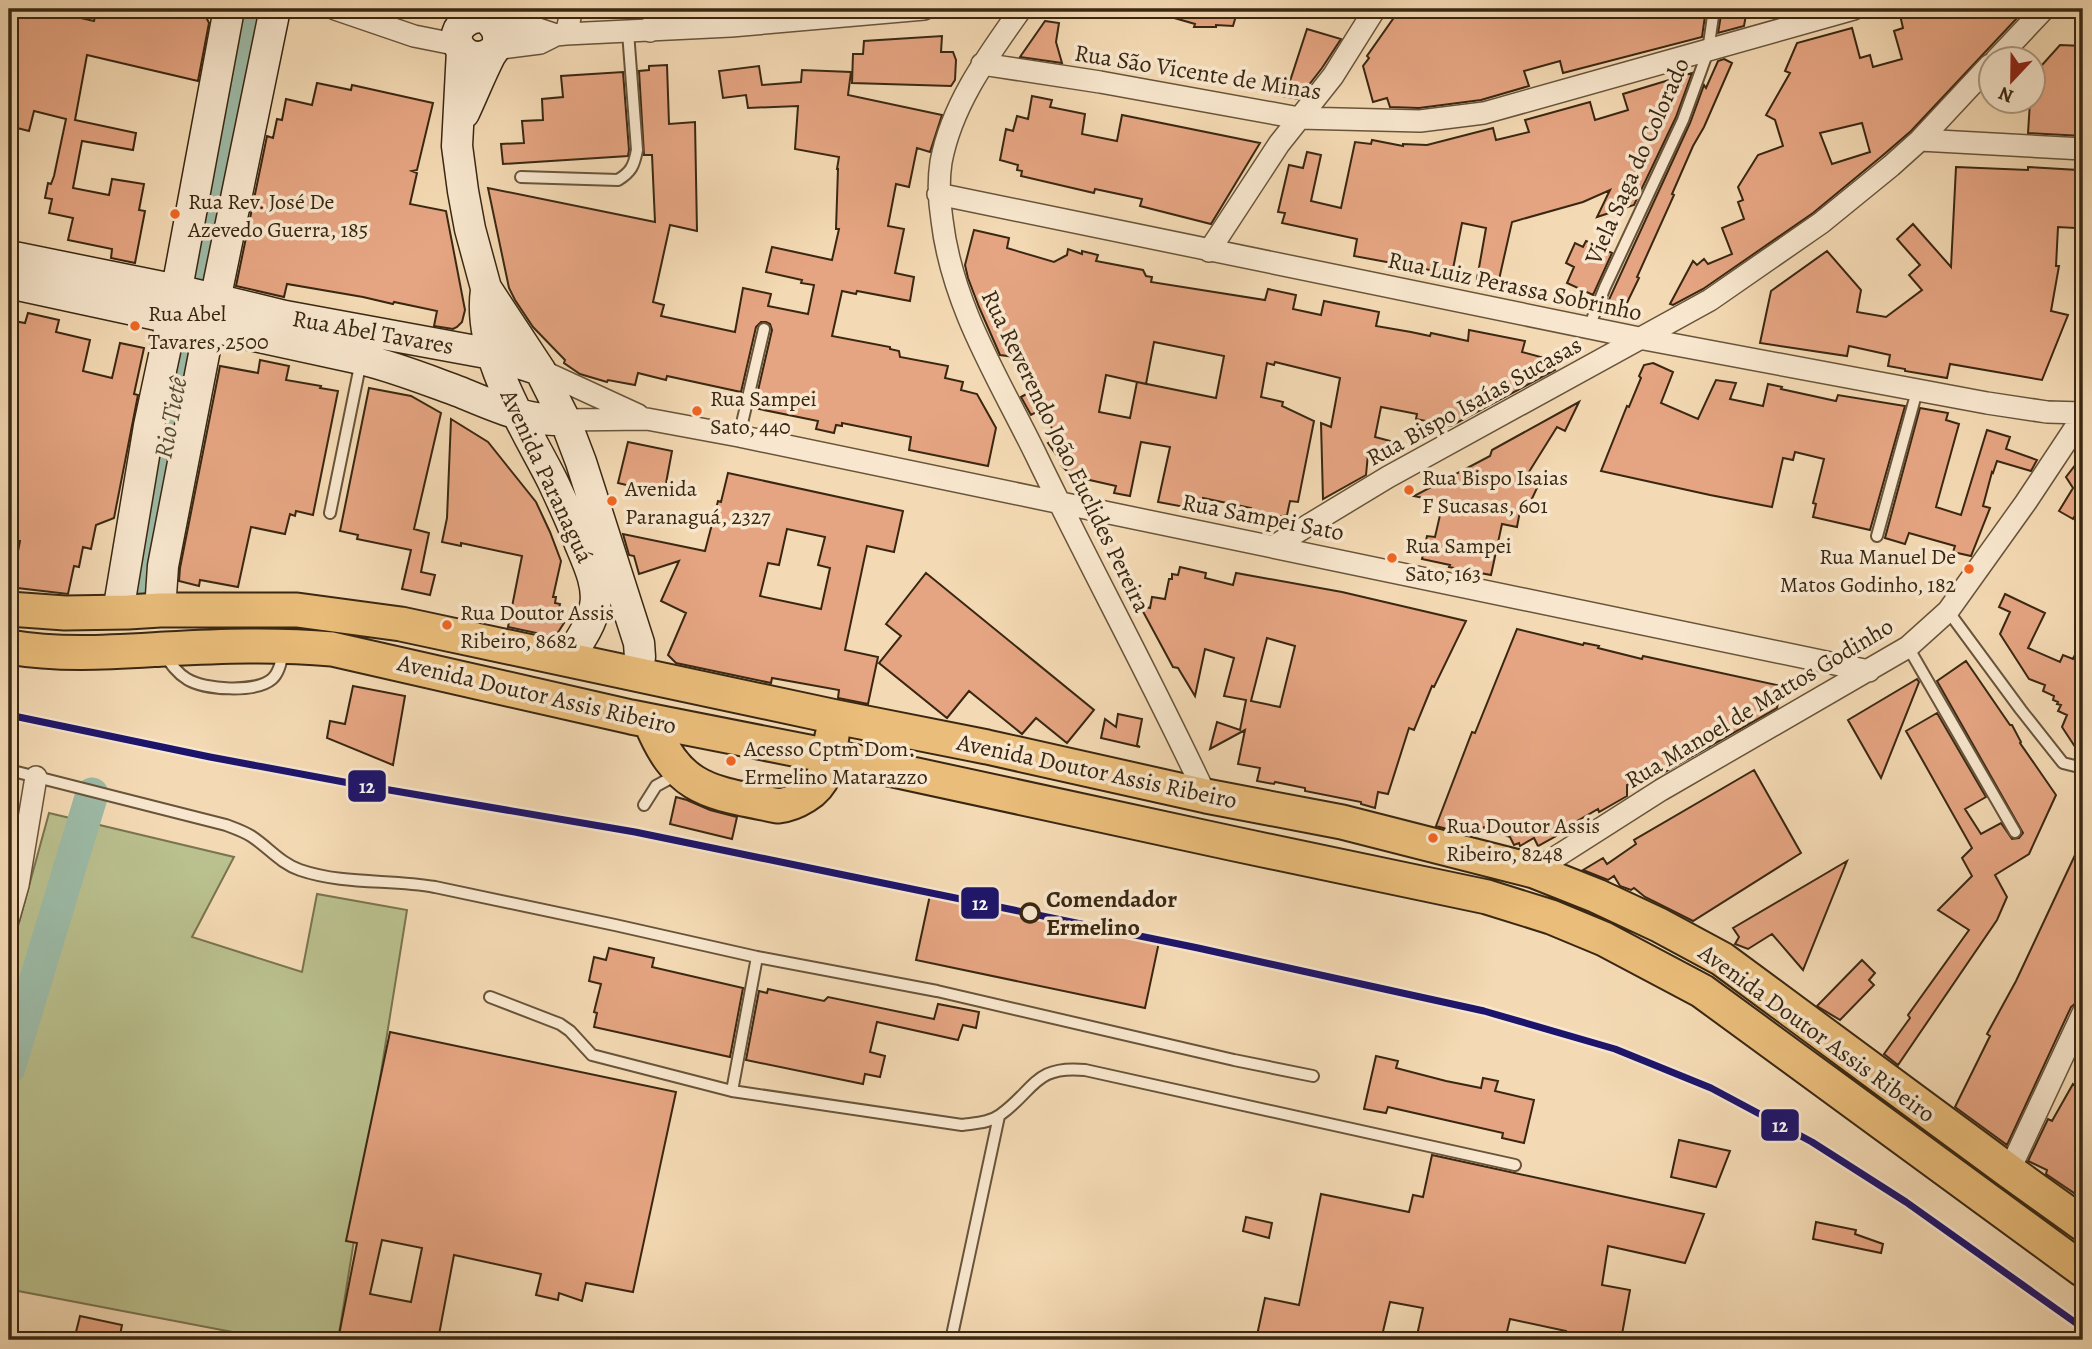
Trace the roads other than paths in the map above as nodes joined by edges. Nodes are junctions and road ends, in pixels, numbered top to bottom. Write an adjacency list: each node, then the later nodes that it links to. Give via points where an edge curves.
1 (229, 9): 31 (street)
2 (275, 9): 31 (street)
3 (335, 9): 13 (street)
4 (572, 9): 17 (street)
5 (659, 9): 15 (street)
6 (925, 9): 12 (street)
7 (1021, 9): 20 (street, Rua Reverendo João Euclides Pereira)
8 (1375, 9): 22 (street, via 1333,76)
9 (1714, 9): 19 (lane, Viela Saga do Colorado)
10 (1854, 9): 19 (street, Rua São Vicente de Minas)
11 (2044, 9): 18 (street)
12 (735, 17): 15 (street)
13 (390, 22): 14 (street)
14 (480, 31): 17 (street, via 540,43); 30 (street, Avenida Paranaguá, via 457,146 470,229)
15 (650, 31): 16 (street)
16 (628, 32): 17 (street); 25 (lane, via 637,150 630,173 618,180)
17 (561, 35)
18 (2009, 46)
19 (1708, 51): 22 (street, Rua São Vicente de Minas, via 1484,113 1420,121); 32 (lane, Viela Saga do Colorado, via 1683,120)
20 (982, 64): 22 (street, Rua São Vicente de Minas); 26 (street, Rua Reverendo João Euclides Pereira, via 950,128)
21 (1976, 80): 23 (street, Rua Bispo Isaías Sucasas)
22 (1299, 118): 27 (street)
23 (1920, 140): 24 (street); 35 (street, Rua Bispo Isaías Sucasas, via 1821,223 1710,300)
24 (2083, 149)
25 (521, 177)
26 (939, 194): 27 (street, Rua Luiz Perassa Sobrinho); 46 (street, Rua Reverendo João Euclides Pereira, via 944,242 962,302)
27 (1209, 251): 32 (street, Rua Luiz Perassa Sobrinho)
28 (9, 256): 31 (street, Rua Abel Tavares)
29 (9, 283): 31 (street, Rua Abel Tavares)
30 (486, 288): 36 (street, Avenida Paranaguá, via 484,308); 39 (street, Avenida Paranaguá)
31 (194, 308): 34 (street, Rua Abel Tavares, via 298,319); 37 (street, Rua Abel Tavares); 51 (street); 53 (street, via 145,452)
32 (1589, 327): 35 (street, Rua Luiz Perassa Sobrinho)
33 (764, 330): 45 (lane)
34 (401, 338): 36 (street, Rua Abel Tavares); 38 (street)
35 (1639, 338): 40 (street, Rua Luiz Perassa Sobrinho); 49 (street, Rua Bispo Isaías Sucasas, via 1388,477)
36 (492, 354): 39 (street, Rua Abel Tavares); 41 (street, Avenida Paranaguá)
37 (361, 359): 38 (street, Rua Abel Tavares); 47 (lane)
38 (399, 368): 41 (street, Rua Abel Tavares)
39 (540, 370): 43 (street, Rua Sampei Sato); 44 (street, Avenida Paranaguá)
40 (1917, 391): 42 (street, Rua Luiz Perassa Sobrinho); 48 (lane)
41 (518, 415): 44 (street, Rua Abel Tavares); 57 (street, Avenida Paranaguá, via 569,516 596,593 589,623)
42 (2083, 415): 52 (street, Rua Manoel de Mattos Godinho)
43 (647, 419): 44 (street, Rua Sampei Sato); 45 (street, Rua Sampei Sato)
44 (565, 421): 59 (street, Avenida Paranaguá, via 639,643)
45 (740, 436): 46 (street, Rua Sampei Sato)
46 (1059, 503): 49 (street, Rua Sampei Sato); 68 (street, Rua Reverendo João Euclides Pereira)
47 (330, 513)
48 (1877, 536)
49 (1275, 546): 58 (street, Rua Sampei Sato)
50 (9, 609): 53 (main road, Avenida Doutor Assis Ribeiro)
51 (160, 610): 53 (main road, Avenida Doutor Assis Ribeiro); 57 (main road, Avenida Doutor Assis Ribeiro, via 298,610 401,624)
52 (1948, 611): 55 (street, Rua Manoel de Mattos Godinho); 64 (lane, via 2063,763)
53 (118, 612): 56 (main road)
54 (9, 647): 56 (main road)
55 (1908, 647): 58 (street, Rua Manoel de Mattos Godinho); 70 (lane)
56 (119, 652): 60 (main road, Avenida Doutor Assis Ribeiro, via 242,645 332,649)
57 (568, 659): 59 (main road, Avenida Doutor Assis Ribeiro)
58 (1869, 671): 71 (street, Rua Manoel de Mattos Godinho, via 1661,790)
59 (635, 673): 60 (main road, via 612,688); 61 (main road, Avenida Doutor Assis Ribeiro)
60 (566, 703): 62 (main road, Avenida Doutor Assis Ribeiro)
61 (836, 717): 63 (main road); 68 (main road, Avenida Doutor Assis Ribeiro)
62 (650, 721): 63 (main road, Avenida Doutor Assis Ribeiro); 66 (main road)
63 (829, 756): 66 (main road, via 827,772 817,788 786,805 709,790); 82 (main road, Avenida Doutor Assis Ribeiro, via 1487,897 1551,917 1604,939 1702,991)
64 (2083, 768)
65 (9, 770): 67 (lane)
66 (680, 773): 69 (lane, via 656,786)
67 (36, 777): 72 (street, via 19,886); 73 (lane, via 226,825 251,836 291,866 314,874 435,887)
68 (1206, 796): 71 (main road, Avenida Doutor Assis Ribeiro, via 1342,822)
69 (644, 805)
70 (2015, 832)
71 (1534, 871): 80 (main road, Avenida Doutor Assis Ribeiro, via 1659,925 1722,960)
72 (9, 917)
73 (757, 957): 76 (lane, via 937,991); 77 (lane)
74 (490, 997): 77 (lane, via 560,1024 592,1055)
75 (2083, 1013): 80 (street)
76 (1313, 1076)
77 (732, 1091): 78 (lane, via 962,1125)
78 (999, 1116): 79 (lane, via 1041,1077 1068,1068); 83 (lane)
79 (1515, 1165)
80 (2009, 1171): 81 (main road, Avenida Doutor Assis Ribeiro)
81 (2083, 1224)
82 (2083, 1270)
83 (951, 1340)

